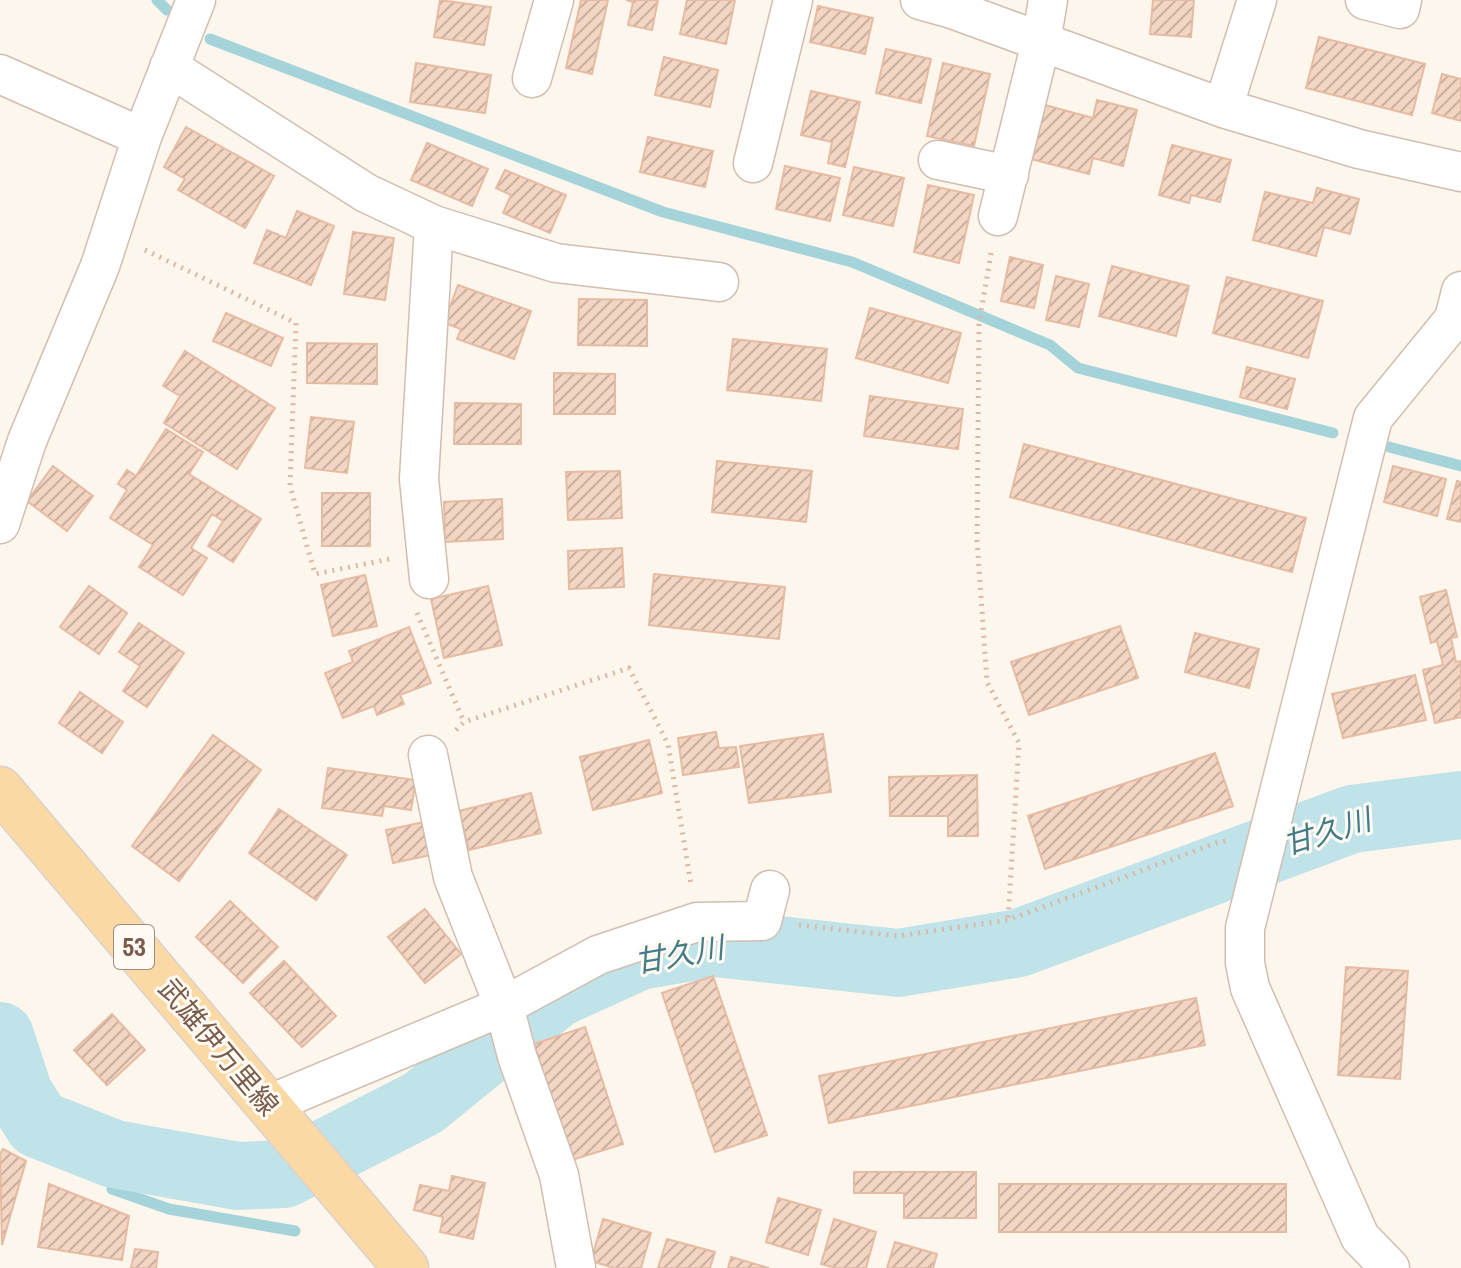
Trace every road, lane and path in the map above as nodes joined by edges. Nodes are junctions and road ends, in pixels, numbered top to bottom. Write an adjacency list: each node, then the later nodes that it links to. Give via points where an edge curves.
1 (196, 0): 10 (street)
2 (554, 0): 12 (street)
3 (793, 0): 16 (street)
4 (920, 0): 9 (street)
5 (1048, 0): 9 (street)
6 (1257, 0): 13 (street)
7 (1365, 0): 8 (street, via 1400,9)
8 (1402, 0)
9 (1041, 42): 13 (street); 18 (street)
10 (169, 67): 14 (street); 20 (street, via 366,193)
11 (0, 74): 14 (street)
12 (532, 78)
13 (1223, 108): 17 (street, via 1359,149)
14 (142, 137): 21 (street)
15 (938, 160): 18 (street)
16 (753, 163)
17 (1461, 172)
18 (1009, 175): 19 (street)
19 (998, 216): 31 (path, via 979,324 977,540 987,682 1019,743)
20 (434, 225): 22 (street, via 556,263); 25 (street, via 419,479)
21 (110, 233): 24 (street, via 27,441); 25 (path, via 296,323 290,486 315,574)
22 (719, 282)
23 (1461, 291): 29 (street, via 1454,319 1373,418)
24 (0, 524)
25 (428, 566): 26 (path, via 414,607)
26 (464, 722): 27 (path); 32 (path, via 629,668 668,744)
27 (428, 755): 33 (street, via 453,877)
28 (0, 789): 34 (main road, 武雄伊万里線 / 53)
29 (1267, 833): 31 (path, via 1216,843); 37 (street, via 1245,928 1250,988 1360,1237)
30 (766, 906): 31 (path, via 898,936); 32 (street)
31 (1008, 920)
32 (697, 922): 33 (street, via 598,955)
33 (504, 1006): 34 (street); 36 (street, via 559,1175)
34 (268, 1105): 35 (main road, 武雄伊万里線 / 53)
35 (406, 1268)
36 (576, 1268)
37 (1390, 1268)

